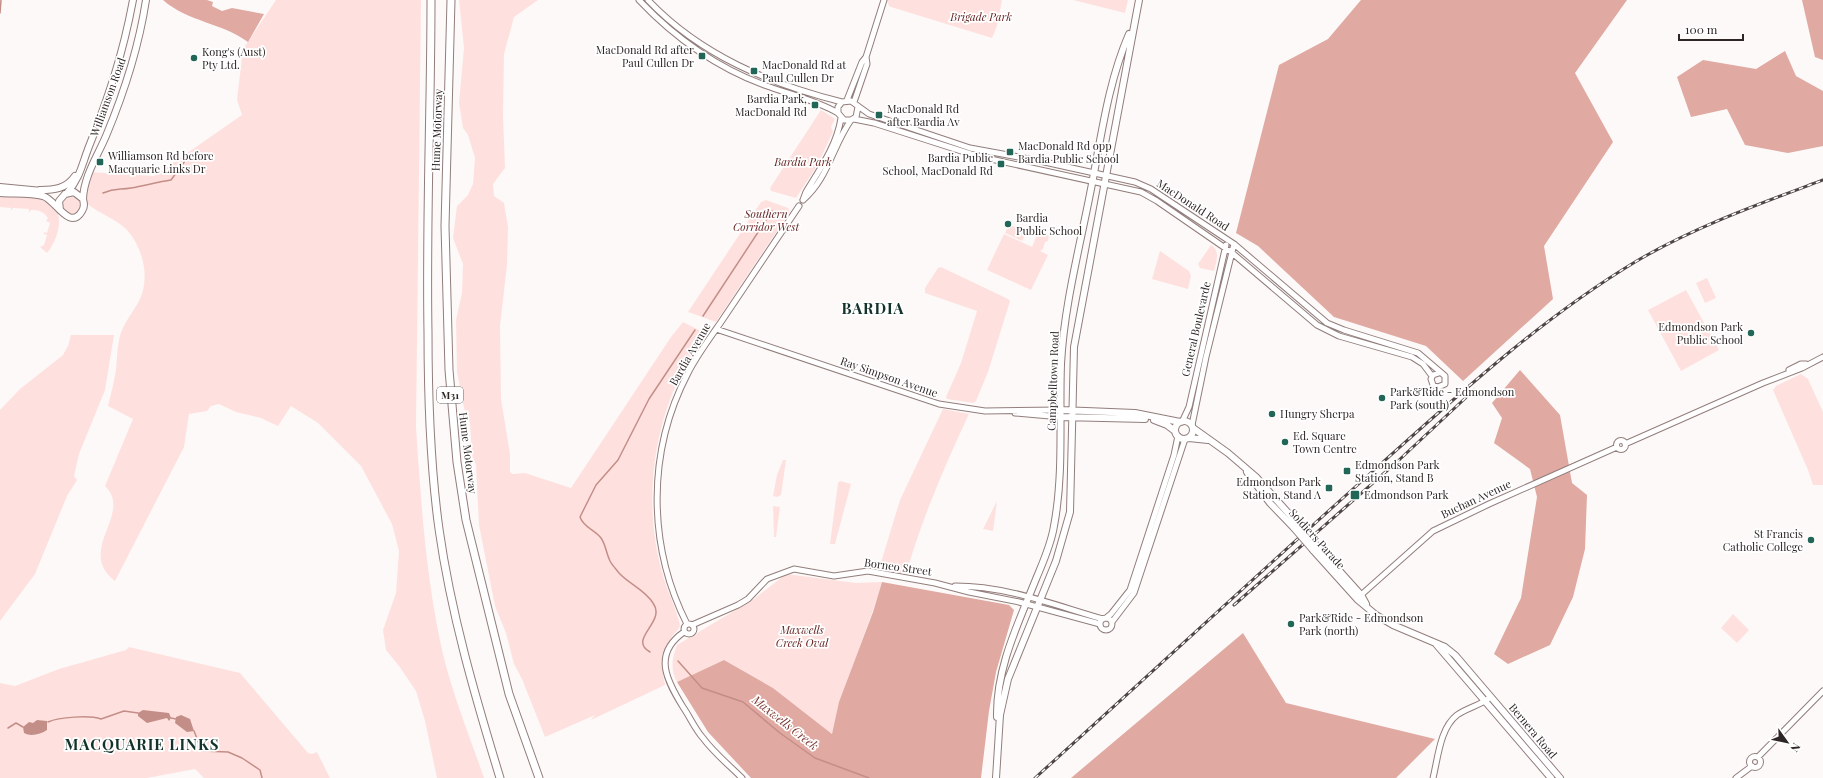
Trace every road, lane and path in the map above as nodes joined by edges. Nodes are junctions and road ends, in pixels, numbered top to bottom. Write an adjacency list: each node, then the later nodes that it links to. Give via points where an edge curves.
1 (133, 0): 16 (main road, Williamson Road, via 112,90)
2 (146, 0): 25 (main road, Williamson Road, via 131,63 106,136 86,179)
3 (431, 0): 70 (highway, Hume Motorway / M31, via 427,278 428,405 433,466 439,529 458,628)
4 (452, 0): 71 (highway, Hume Motorway / M31, via 445,226 449,370 457,462 466,520 509,694)
5 (639, 0): 14 (street, via 676,35 719,64 758,83 827,107)
6 (648, 0): 11 (street, via 698,42 734,64 784,85 829,100)
7 (884, 0): 10 (street)
8 (1139, 0): 9 (main road, Campbelltown Road)
9 (1134, 23): 17 (main road, Campbelltown Road, via 1120,54 1112,84); 18 (main road, Campbelltown Road)
10 (866, 57): 11 (street); 12 (street, via 867,64)
11 (845, 101): 12 (street); 14 (street, via 838,107)
12 (854, 102): 13 (street)
13 (858, 107): 15 (street, via 858,114); 17 (street, MacDonald Road, via 869,114 970,148 1040,160)
14 (840, 115): 15 (street); 15 (street, via 840,127 832,147 803,200 830,164 844,130)
15 (852, 120): 19 (street, MacDonald Road, via 874,123 977,156)
16 (88, 151): 22 (main road, via 68,184 60,189); 24 (main road, Williamson Road, via 78,179)
17 (1094, 173): 18 (street, MacDonald Road); 19 (main road, Campbelltown Road)
18 (1105, 175): 20 (main road, Campbelltown Road); 28 (street, MacDonald Road, via 1135,182 1151,189)
19 (1092, 181): 20 (street, MacDonald Road); 38 (main road, Campbelltown Road, via 1065,326 1061,363)
20 (1104, 183): 30 (street, MacDonald Road, via 1134,189 1148,196); 39 (main road, Campbelltown Road, via 1074,347)
21 (0, 187): 22 (main road)
22 (40, 190): 24 (main road)
23 (0, 193): 27 (main road, via 43,196 50,199)
24 (66, 193): 25 (main road, via 76,193); 27 (main road, via 59,201)
25 (83, 199): 27 (main road, via 83,210 76,217 67,217)
26 (799, 206): 33 (street, Bardia Avenue)
27 (60, 210)
28 (1227, 240): 29 (street, MacDonald Road); 30 (street, General Boulevarde)
29 (1234, 244): 31 (street); 36 (street, MacDonald Road, via 1327,323 1418,353)
30 (1225, 248): 31 (street, MacDonald Road); 34 (street, General Boulevarde)
31 (1231, 252): 32 (street); 37 (street, MacDonald Road, via 1317,325 1339,336 1412,357)
32 (1214, 324): 34 (street, via 1205,350); 46 (street)
33 (716, 328): 40 (street, Ray Simpson Avenue, via 927,401); 63 (street, Bardia Avenue, via 677,396 662,444 657,484 664,561)
34 (1200, 355): 45 (street, General Boulevarde, via 1189,407)
35 (1823, 357): 54 (street, Buchan Avenue, via 1801,364 1782,375 1625,444 1623,450 1617,447 1433,531)
36 (1439, 373): 37 (street); 37 (street, via 1445,377 1442,387 1433,385)
37 (1432, 376)
38 (1061, 410): 39 (main road); 40 (street, Ray Simpson Avenue); 42 (main road, Campbelltown Road)
39 (1073, 411): 41 (main road); 43 (main road, Campbelltown Road)
40 (998, 412): 42 (street)
41 (1123, 412): 44 (main road, via 1126,416); 45 (main road)
42 (1061, 417): 43 (main road); 55 (main road, Campbelltown Road, via 1059,494 1054,528 1049,548)
43 (1073, 418): 44 (main road); 56 (main road, Campbelltown Road, via 1070,512 1062,544)
44 (1142, 418): 47 (main road, via 1160,422)
45 (1181, 422): 46 (main road, via 1187,422); 47 (main road, via 1176,426)
46 (1192, 427): 48 (main road, via 1192,433); 49 (main road, Soldiers Parade)
47 (1177, 434): 48 (main road); 51 (street, via 1174,455)
48 (1187, 438): 49 (main road, Soldiers Parade); 50 (street)
49 (1209, 441): 52 (main road, Soldiers Parade, bridge, via 1256,477)
50 (1157, 523): 51 (street, via 1148,545); 61 (street, via 1134,593)
51 (1144, 546): 60 (street, via 1130,590 1111,614)
52 (1315, 548): 54 (main road, Soldiers Parade); 58 (main road, Soldiers Parade, via 1358,600)
53 (950, 586): 55 (street, Borneo Street, via 970,586); 57 (street, Borneo Street); 63 (street, Borneo Street, via 868,571 834,576 794,569 766,579 748,599 738,605)
54 (1361, 595): 58 (main road, Soldiers Parade)
55 (1029, 596): 56 (street, Borneo Street); 57 (main road, Campbelltown Road)
56 (1041, 599): 59 (main road, Campbelltown Road); 60 (street, Borneo Street)
57 (1025, 604): 59 (street, Borneo Street); 69 (main road, Campbelltown Road, via 1002,672 998,695)
58 (1367, 605): 65 (main road, Soldiers Parade, via 1386,621 1448,649)
59 (1037, 607): 62 (street, Borneo Street); 69 (main road, Campbelltown Road, via 1008,679)
60 (1104, 618): 61 (street); 62 (street)
61 (1112, 622): 62 (street, via 1112,626 1107,630 1103,630)
62 (1100, 624)
63 (689, 625): 64 (street, via 684,628); 64 (street, via 694,628 692,633)
64 (684, 632): 72 (street, via 675,639 667,653 665,666 668,680 702,738)
65 (1478, 688): 67 (main road, Soldiers Parade); 68 (main road, Soldiers Parade)
66 (1823, 691): 77 (street, via 1758,757 1761,764 1758,767 1752,766)
67 (1490, 697): 68 (street); 76 (main road, Bernera Road)
68 (1485, 701): 74 (street, via 1462,712 1451,722 1444,734); 75 (main road, Bernera Road)
69 (998, 738): 73 (main road, Campbelltown Road)
70 (500, 778)
71 (539, 778)
72 (742, 778)
73 (996, 778)
74 (1433, 778)
75 (1551, 778)
76 (1560, 778)
77 (1736, 778)

